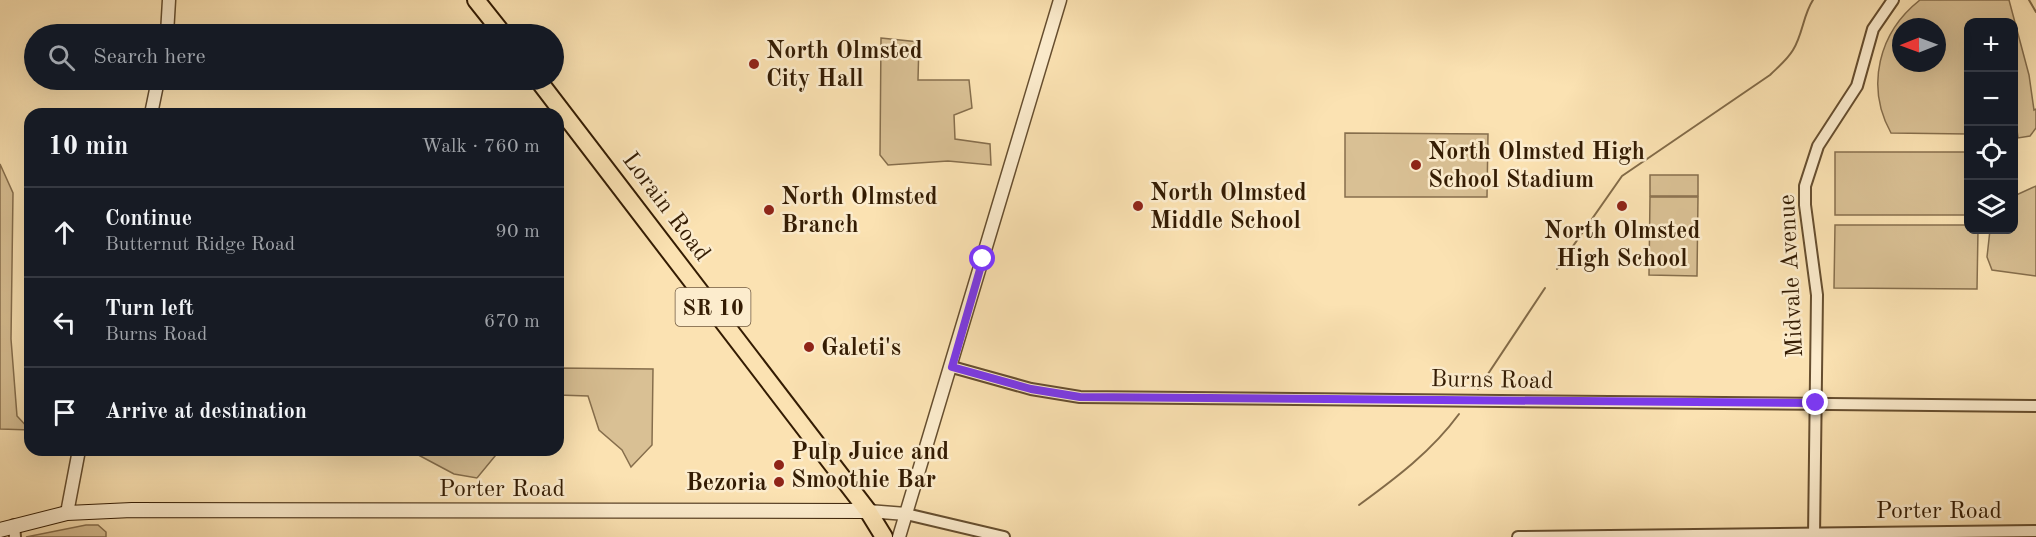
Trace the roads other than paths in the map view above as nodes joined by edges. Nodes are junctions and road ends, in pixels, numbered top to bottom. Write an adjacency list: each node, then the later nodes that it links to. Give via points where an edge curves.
1 (170, 0): 5 (street)
2 (476, 0): 6 (main road)
3 (1060, 0): 12 (street)
4 (1893, 0): 13 (street, Midvale Avenue, via 1873,29 1857,86 1824,136 1806,177 1805,206 1817,295)
5 (168, 24)
6 (495, 24)
7 (157, 90): 9 (street)
8 (546, 90): 10 (main road, Lorain Road / SR 10)
9 (152, 108)
10 (559, 108)
11 (564, 114): 16 (main road, Lorain Road / SR 10)
12 (952, 367): 13 (street, Burns Road, via 1031,389 1080,397); 18 (street)
13 (1816, 403): 14 (street, Burns Road); 22 (street, Midvale Avenue)
14 (2036, 406)
15 (78, 456): 17 (street)
16 (868, 511): 17 (main road, Porter Road); 18 (street, Porter Road); 23 (main road, Lorain Road / SR 10)
17 (67, 513): 20 (main road, Porter Road)
18 (906, 514): 24 (street); 25 (street, Porter Road)
19 (0, 530): 20 (main road, Porter Road)
20 (14, 531)
21 (2036, 531): 22 (street, Porter Road)
22 (1814, 535): 26 (street, Porter Road)
23 (884, 537)
24 (899, 537)
25 (1004, 537)
26 (1518, 537)

